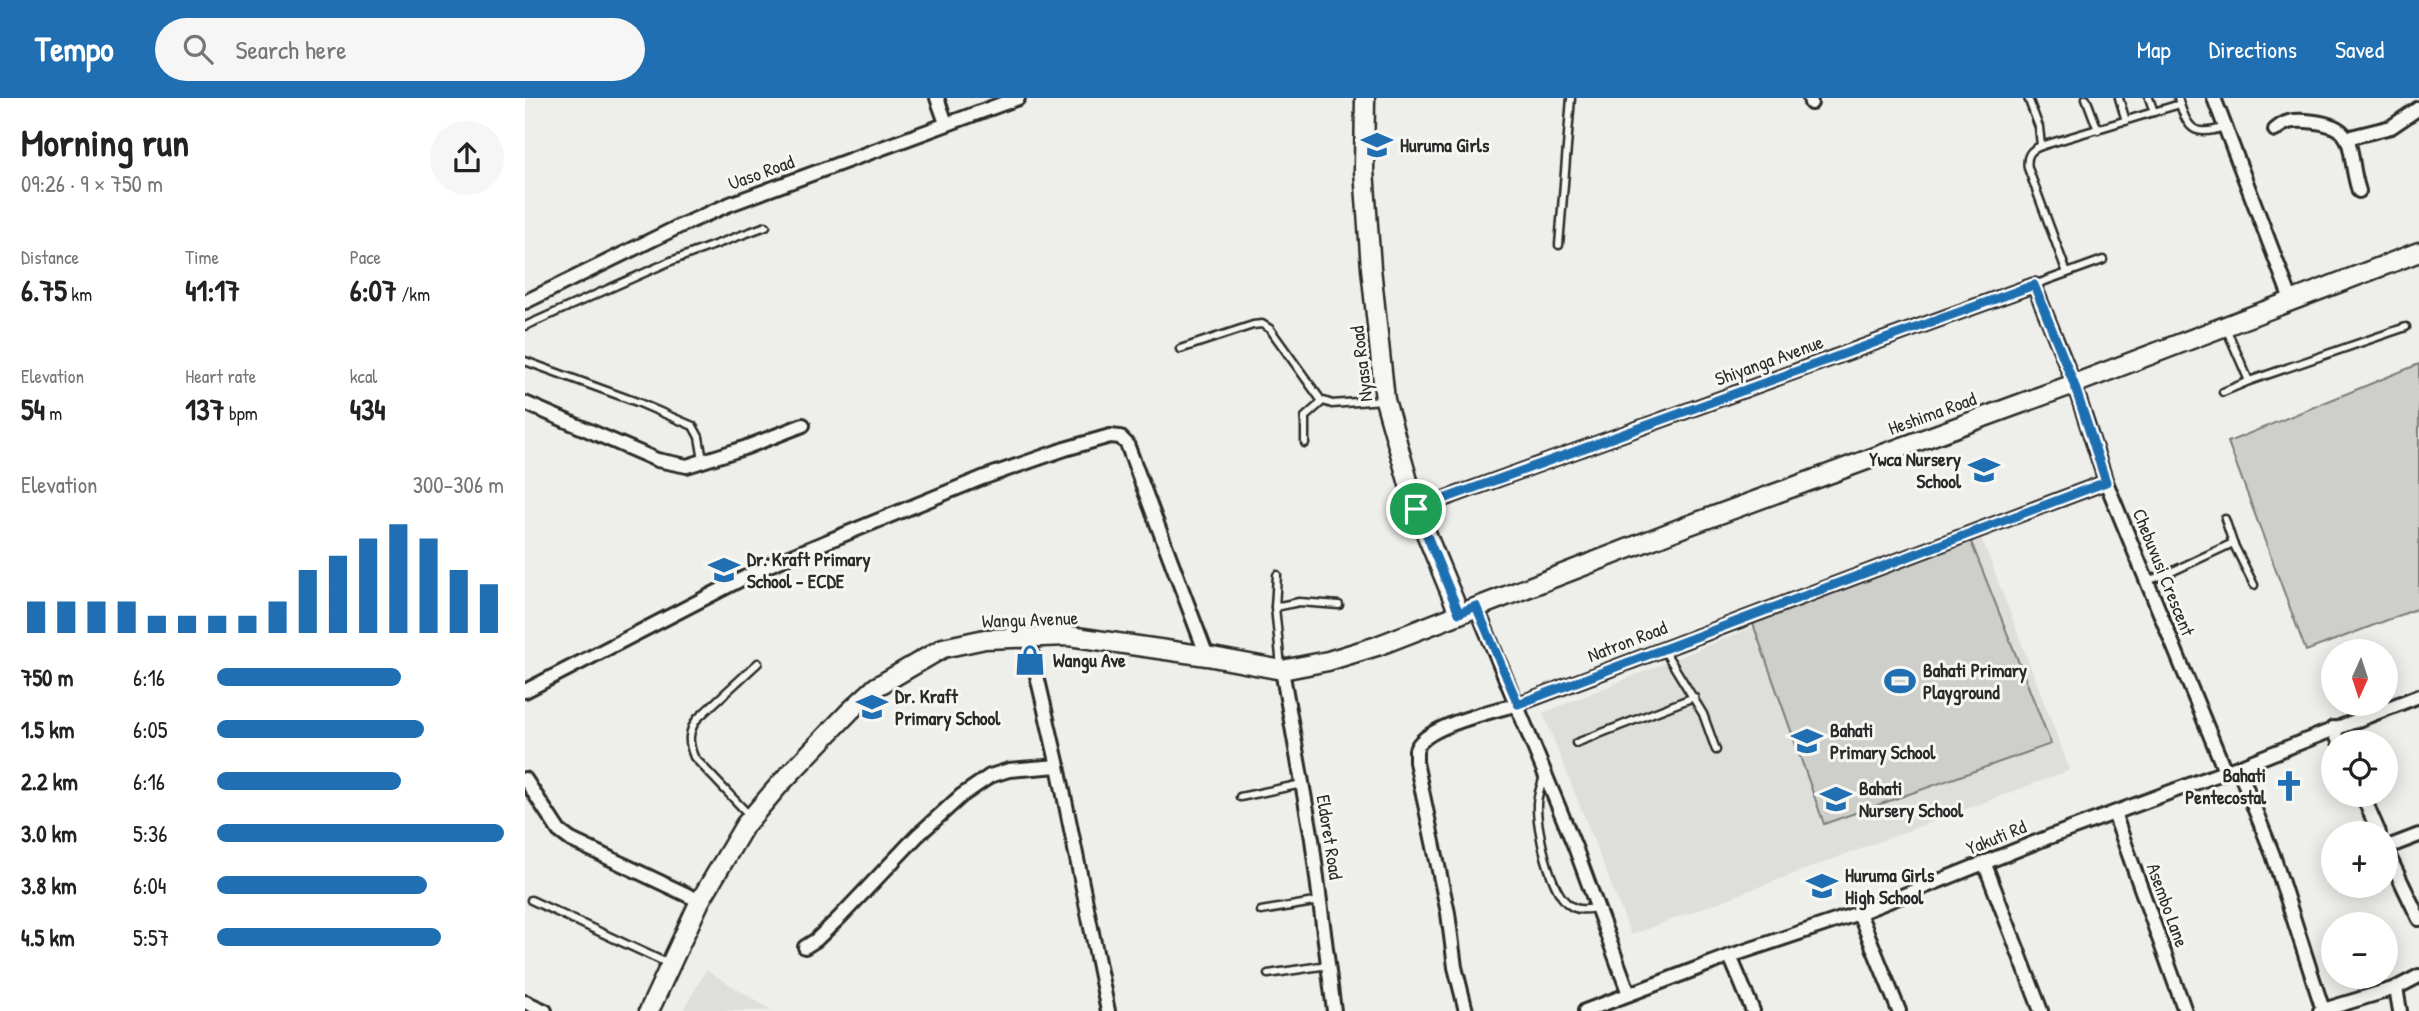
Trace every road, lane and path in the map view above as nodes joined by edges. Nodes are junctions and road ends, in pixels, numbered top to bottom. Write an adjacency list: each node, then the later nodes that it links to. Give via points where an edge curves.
1 (937, 98): 14 (street)
2 (1018, 98): 14 (street, Uaso Road)
3 (1365, 98): 37 (street, Nyasa Road, via 1367,218)
4 (1571, 98): 22 (lane)
5 (2028, 98): 19 (lane)
6 (2086, 98): 16 (lane)
7 (2119, 98): 13 (lane)
8 (2149, 98): 12 (lane)
9 (2214, 98): 15 (street)
10 (2179, 101): 12 (lane); 15 (lane, via 2187,122 2198,132)
11 (2419, 108): 18 (street, via 2391,127)
12 (2154, 112): 13 (lane)
13 (2126, 121): 16 (lane)
14 (946, 123): 27 (street, Uaso Road, via 730,204)
15 (2225, 127): 28 (street)
16 (2098, 130): 19 (lane)
17 (2275, 130): 18 (street, via 2287,121 2324,123 2336,126)
18 (2347, 138): 20 (street)
19 (2041, 146): 25 (lane, via 2030,152 2028,166)
20 (2359, 191)
21 (766, 226): 29 (lane, via 671,261)
22 (1559, 246)
23 (2419, 252): 28 (street, Heshima Road)
24 (2103, 260): 25 (lane)
25 (2067, 273): 26 (lane)
26 (2034, 285): 35 (street); 44 (street, Shiyanga Avenue)
27 (525, 302)
28 (2292, 302): 30 (street, Heshima Road)
29 (525, 326)
30 (2225, 326): 34 (lane); 35 (street, Heshima Road)
31 (2406, 327): 34 (lane)
32 (1180, 349): 38 (lane, via 1264,325)
33 (525, 361): 42 (lane, via 692,426)
34 (2249, 381): 36 (lane)
35 (2074, 384): 43 (street, Chebuvusi Crescent); 51 (street, Heshima Road)
36 (2223, 392)
37 (1385, 400): 38 (lane); 44 (street, Nyasa Road)
38 (1323, 401): 41 (lane, via 1305,417)
39 (525, 403): 42 (street, via 657,460 687,466)
40 (803, 425): 42 (street)
41 (1305, 443)
42 (703, 462)
43 (2106, 482): 48 (street, Chebuvusi Crescent); 55 (street, Natron Road)
44 (1416, 509): 53 (street, Nyasa Road)
45 (2225, 519): 46 (lane)
46 (2233, 543): 48 (lane); 49 (lane)
47 (1277, 575): 52 (lane)
48 (2147, 581): 68 (street, Chebuvusi Crescent)
49 (2255, 585)
50 (1339, 606): 52 (lane, via 1299,602)
51 (1476, 606): 53 (street, Heshima Road); 62 (street)
52 (1275, 607): 58 (lane)
53 (1459, 613): 58 (street, Wangu Avenue, via 1377,646)
54 (1028, 637): 56 (street, Wangu Avenue, via 1092,638); 66 (street); 74 (street, Wangu Avenue, via 985,639 943,648 876,687)
55 (1663, 649): 61 (lane); 62 (street, Natron Road)
56 (1207, 656): 58 (street, Wangu Avenue); 59 (street, via 1127,444 1110,436 982,478 767,566)
57 (758, 663): 74 (lane, via 689,730 694,757)
58 (1282, 670): 71 (street, Eldoret Road)
59 (525, 691)
60 (2419, 696): 63 (street, Yakuti Rd)
61 (1694, 697): 64 (lane); 65 (lane)
62 (1518, 704): 69 (street); 102 (street, Natron Road, via 1450,725 1431,734 1416,751)
63 (2333, 728): 67 (street, Yakuti Rd)
64 (1576, 743)
65 (1716, 750)
66 (1058, 766): 86 (street, via 1009,770 990,776 961,796); 100 (street)
67 (2238, 767): 68 (street, Yakuti Rd); 108 (street, via 2273,855)
68 (2225, 771): 73 (street, Yakuti Rd)
69 (1545, 774): 82 (street); 82 (lane, via 1537,806 1555,887 1568,905 1578,910)
70 (525, 779): 80 (street, via 559,831 571,840)
71 (1302, 784): 72 (lane); 81 (street, Eldoret Road)
72 (1240, 797)
73 (2114, 813): 77 (street, Yakuti Rd); 107 (street, Asembo Lane)
74 (751, 817): 80 (street, Wangu Avenue)
75 (2419, 835): 76 (street)
76 (2398, 843)
77 (1985, 862): 84 (street, Yakuti Rd); 106 (street)
78 (2398, 875): 85 (street)
79 (531, 900): 88 (lane)
80 (700, 901): 88 (street, Wangu Avenue)
81 (1320, 901): 83 (lane); 89 (street, Eldoret Road)
82 (1597, 908): 95 (street)
83 (1261, 911)
84 (1859, 913): 87 (street, Yakuti Rd); 105 (street)
85 (2419, 919)
86 (805, 947)
87 (1730, 956): 95 (street, Yakuti Rd); 104 (street)
88 (671, 965): 99 (street, Wangu Avenue)
89 (1328, 965): 90 (lane); 101 (street, Eldoret Road)
90 (1268, 974)
91 (2419, 976): 92 (street)
92 (2398, 987)
93 (2393, 989): 108 (street)
94 (2396, 989): 109 (street)
95 (1629, 994): 97 (street, Yakuti Rd)
96 (525, 1002): 98 (street)
97 (1602, 1008): 103 (street, Yakuti Rd)
98 (545, 1011)
99 (649, 1011)
100 (1108, 1011)
101 (1334, 1011)
102 (1466, 1011)
103 (1585, 1011)
104 (1753, 1011)
105 (1899, 1011)
106 (2041, 1011)
107 (2185, 1011)
108 (2322, 1011)
109 (2400, 1011)

